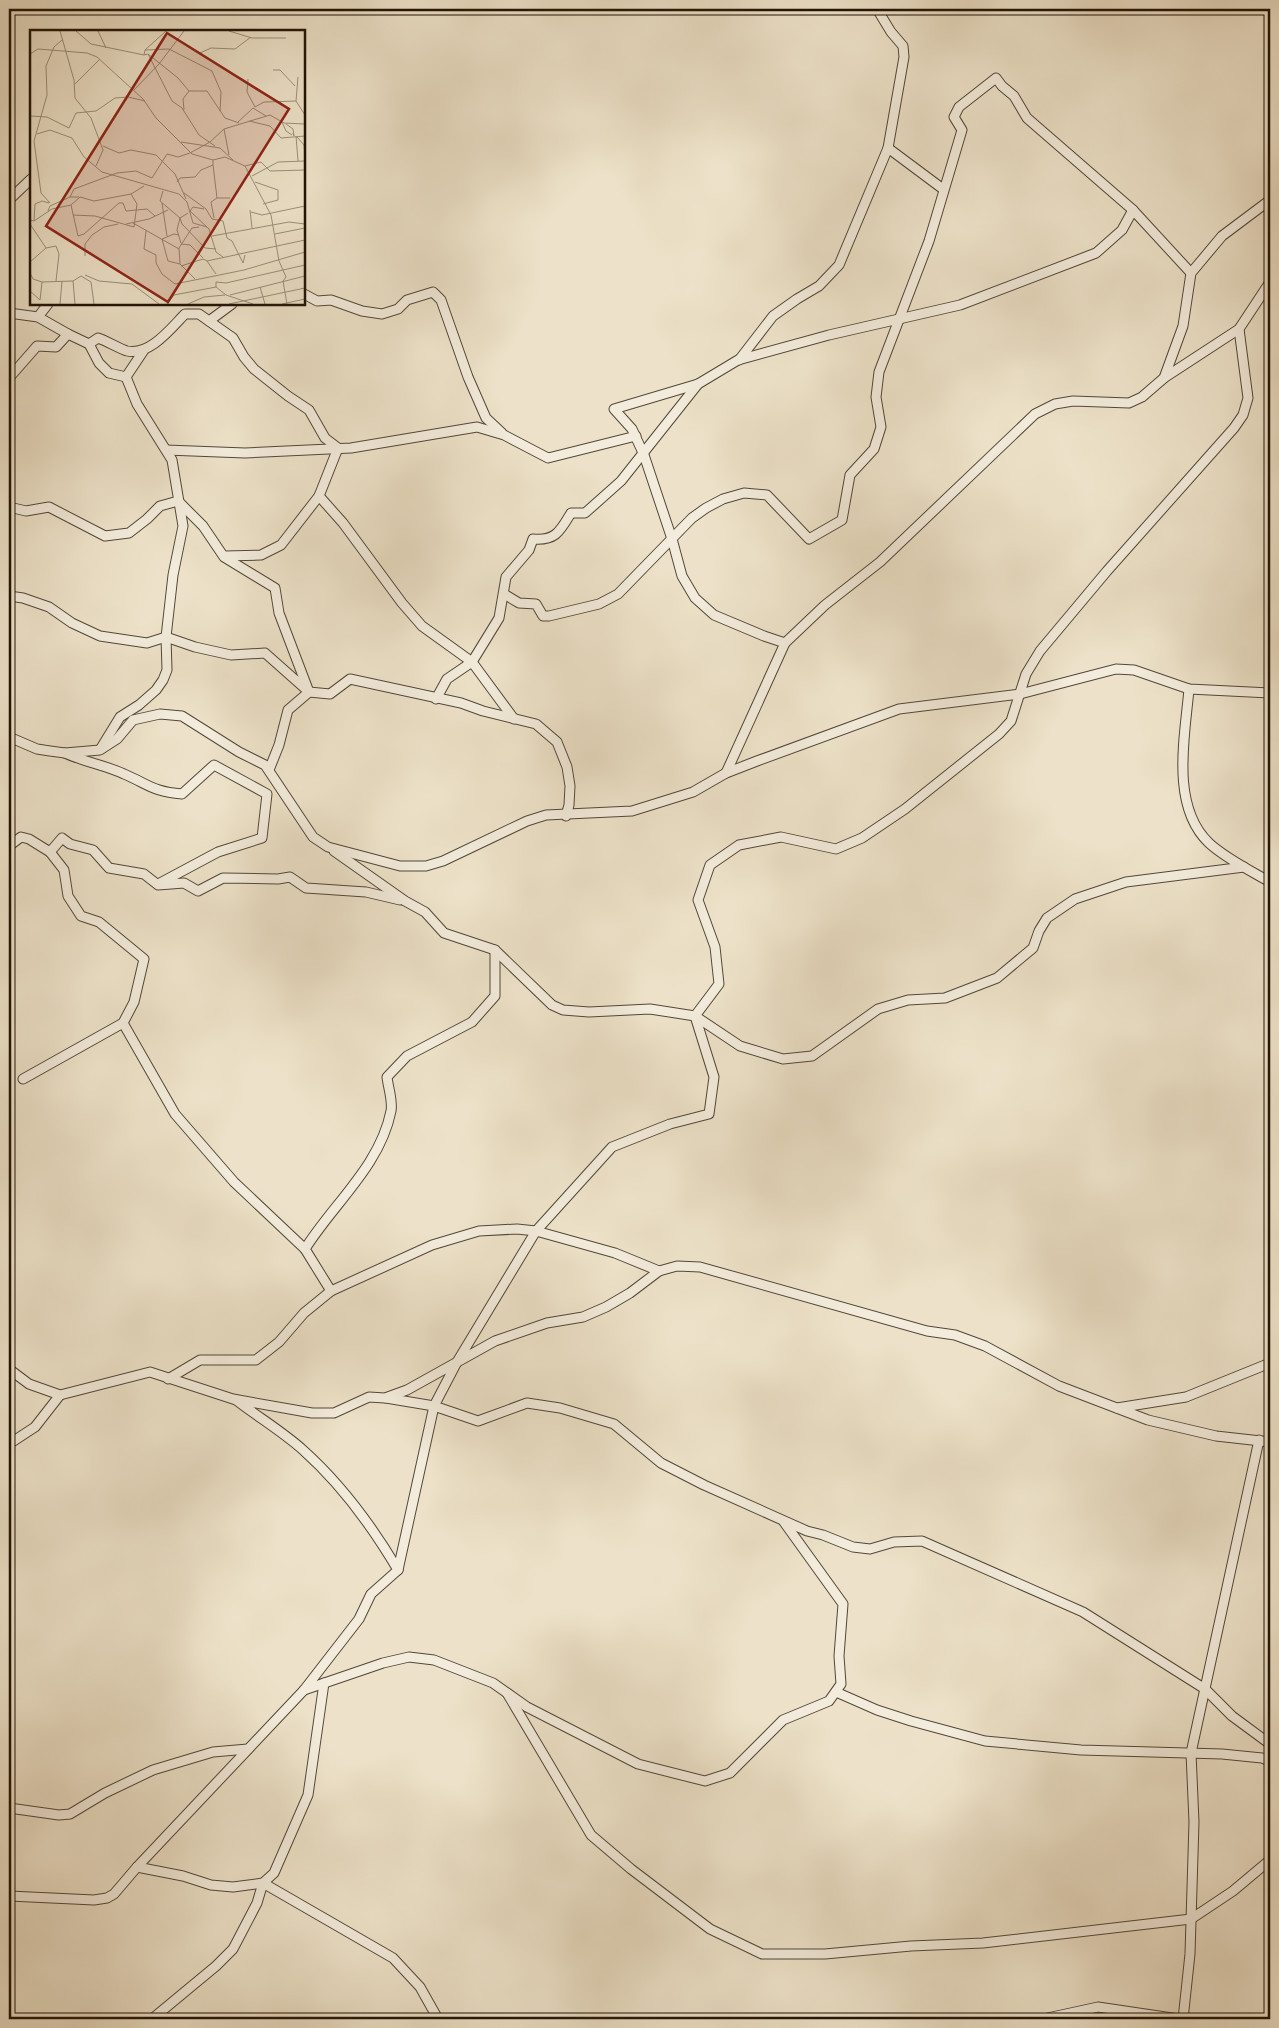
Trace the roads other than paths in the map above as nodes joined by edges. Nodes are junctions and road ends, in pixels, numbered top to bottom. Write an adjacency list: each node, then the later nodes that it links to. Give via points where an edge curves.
1 (877, 9): 2 (street, via 890,32 903,46 904,57)
2 (888, 148): 4 (street); 21 (street, via 839,265 819,286 773,316)
3 (30, 180): 5 (street)
4 (943, 189): 7 (street, via 962,130 954,117 959,107 996,78 1014,96 1027,118); 15 (street, via 929,241)
5 (9, 200)
6 (1270, 200): 8 (street, via 1222,236)
7 (1133, 210): 8 (street); 15 (street, via 1122,230 1096,253 960,305)
8 (1191, 273): 24 (street, via 1183,326)
9 (1270, 282): 17 (street)
10 (305, 295): 26 (street, via 317,301 331,300 382,314 398,309 407,300 433,292 441,300 468,378 486,418)
11 (47, 305): 14 (street)
12 (231, 305): 16 (street)
13 (9, 313): 14 (street)
14 (38, 317): 18 (street)
15 (899, 319): 21 (street, via 829,334); 34 (street, via 879,372 876,397 881,427 874,449 850,475 842,520 808,539 767,495 744,493 706,508)
16 (209, 321): 20 (street, via 199,314 185,314 164,336); 28 (street, via 233,338 254,369 309,410 325,438)
17 (1239, 329): 24 (street); 43 (street, via 1248,398 1242,415 1040,651 1026,674)
18 (68, 334): 19 (street); 22 (street, via 56,347 37,346)
19 (89, 344): 20 (street, via 98,338 128,351); 23 (street, via 109,374)
20 (144, 350): 23 (street)
21 (738, 360): 25 (street)
22 (9, 378)
23 (126, 378): 29 (street, via 137,404)
24 (1164, 378): 39 (street, via 1142,397 1129,403 1073,401 1055,404 1035,414 880,562 825,605)
25 (698, 384): 27 (street, via 614,409); 30 (street)
26 (504, 435): 27 (street, via 548,458); 28 (street, via 477,427)
27 (636, 436): 30 (street)
28 (338, 448): 29 (street, via 245,452); 31 (street)
29 (166, 450): 32 (street, via 172,460)
30 (644, 454): 34 (street); 36 (street, via 621,482 585,513 571,514 559,532 544,540 533,538 529,550 506,577)
31 (319, 496): 35 (street, via 281,545 261,555); 40 (street, via 344,523 422,626)
32 (178, 500): 33 (street, via 160,506 129,533 105,536 49,507 26,511); 35 (street, via 203,526); 38 (street, via 183,526)
33 (9, 508)
34 (672, 539): 36 (street, via 618,594 599,604 543,616 536,604 519,603); 39 (street, via 682,576 695,598 708,610 722,619)
35 (224, 556): 42 (street, via 275,588 279,614)
36 (504, 594): 40 (street, via 499,618)
37 (9, 596): 38 (street, via 49,607 72,623 100,636 147,643)
38 (166, 637): 42 (street, via 231,655 265,653); 48 (street, via 167,670 163,680 139,705 120,717)
39 (785, 643): 51 (street)
40 (472, 662): 45 (street, via 447,679); 46 (street)
41 (1189, 689): 43 (street, via 1134,670 1116,669); 44 (street); 56 (street, via 1182,770 1186,805 1194,824 1208,843)
42 (309, 692): 45 (street, via 330,694 350,679); 50 (street, via 288,710)
43 (1020, 694): 51 (street, via 899,709); 61 (street, via 1011,721 999,734 905,809 862,838 836,849 781,837 739,845 710,865 698,900 715,947 719,984)
44 (1270, 694)
45 (436, 699): 46 (street)
46 (514, 719): 52 (street, via 536,724 557,742 567,767 570,786)
47 (9, 737): 49 (street, via 37,749)
48 (100, 750): 49 (street); 50 (street, via 117,739 133,720 160,714 182,716 239,752 265,764)
49 (65, 753): 58 (street, via 124,774 152,789 170,793 182,794 214,765 267,794 262,838 218,852)
50 (269, 770): 54 (street, via 312,838)
51 (726, 774): 52 (street, via 693,792 632,811)
52 (566, 816): 54 (street, via 546,815 528,821 426,866 400,866)
53 (9, 846): 55 (street, via 21,837)
54 (328, 847): 59 (street)
55 (50, 852): 58 (street, via 62,838 74,846 93,850 109,868 144,874); 62 (street, via 64,870 68,896 81,916 99,922 144,958 134,1002)
56 (1244, 867): 57 (street); 61 (street, via 1126,882 1075,899 1047,918 1033,948 997,978 944,998 908,1000 878,1009 812,1056 783,1059 740,1046)
57 (1270, 882)
58 (158, 885): 59 (street, via 184,883 198,891 223,878 290,877 306,888 366,892)
59 (404, 900): 60 (street, via 425,912 444,933)
60 (495, 950): 61 (street, via 552,1005 564,1010 650,1009); 65 (street, via 495,996 472,1022 407,1056 387,1077 392,1110 377,1152)
61 (695, 1016): 64 (street, via 714,1077 709,1114 670,1124 612,1147)
62 (123, 1022): 63 (street); 65 (street, via 175,1114 234,1182)
63 (23, 1079)
64 (536, 1231): 66 (street, via 615,1254); 67 (street, via 479,1231 432,1245); 68 (street)
65 (305, 1250): 67 (street)
66 (659, 1271): 68 (street, via 630,1294 606,1307 583,1317 547,1323 495,1341); 76 (street, via 677,1266 700,1267 927,1331 955,1334 1059,1386)
67 (331, 1291): 71 (street, via 256,1360 200,1360)
68 (457, 1362): 73 (street, via 407,1390); 75 (street)
69 (1270, 1363): 76 (street, via 1186,1397)
70 (9, 1369): 72 (street, via 29,1384)
71 (168, 1379): 72 (street, via 150,1372); 74 (street)
72 (60, 1395): 79 (street, via 36,1427)
73 (385, 1398): 74 (street, via 369,1397 334,1412 312,1413); 75 (street)
74 (233, 1399): 81 (street, via 303,1450 334,1482 383,1544)
75 (434, 1406): 80 (street, via 478,1421 528,1403 560,1408 614,1424 661,1463); 81 (street)
76 (1117, 1408): 77 (street, via 1148,1420 1208,1434)
77 (1259, 1440): 78 (street); 83 (street)
78 (1270, 1442)
79 (9, 1444)
80 (783, 1520): 83 (street, via 853,1547 870,1549 894,1542 922,1540 1083,1612); 85 (street, via 843,1604 841,1684)
81 (398, 1570): 84 (street, via 371,1594 359,1620)
82 (324, 1684): 84 (street); 86 (street, via 409,1657 434,1660 493,1683); 94 (street, via 308,1795 274,1873)
83 (1205, 1689): 87 (street, via 1232,1716); 89 (street)
84 (304, 1690): 88 (street)
85 (836, 1692): 86 (street, via 829,1701 783,1720 730,1773 705,1781 638,1764 527,1707); 89 (street, via 877,1710 985,1741 1081,1750)
86 (507, 1693): 96 (street, via 591,1835 631,1870 710,1929 762,1954 825,1954 983,1943)
87 (1270, 1744)
88 (248, 1749): 91 (street, via 212,1752 153,1770 70,1814); 93 (street)
89 (1192, 1753): 90 (street); 96 (street)
90 (1270, 1761)
91 (9, 1808)
92 (1270, 1860): 96 (street, via 1233,1891)
93 (137, 1867): 94 (street, via 210,1885 232,1887); 95 (street, via 107,1898)
94 (262, 1883): 97 (street, via 257,1903 233,1949); 98 (street, via 393,1958 420,1987)
95 (9, 1896)
96 (1191, 1919): 101 (street)
97 (152, 2019)
98 (438, 2019)
99 (1043, 2019): 100 (street, via 1098,2007)
100 (1179, 2019)
101 (1184, 2019)

